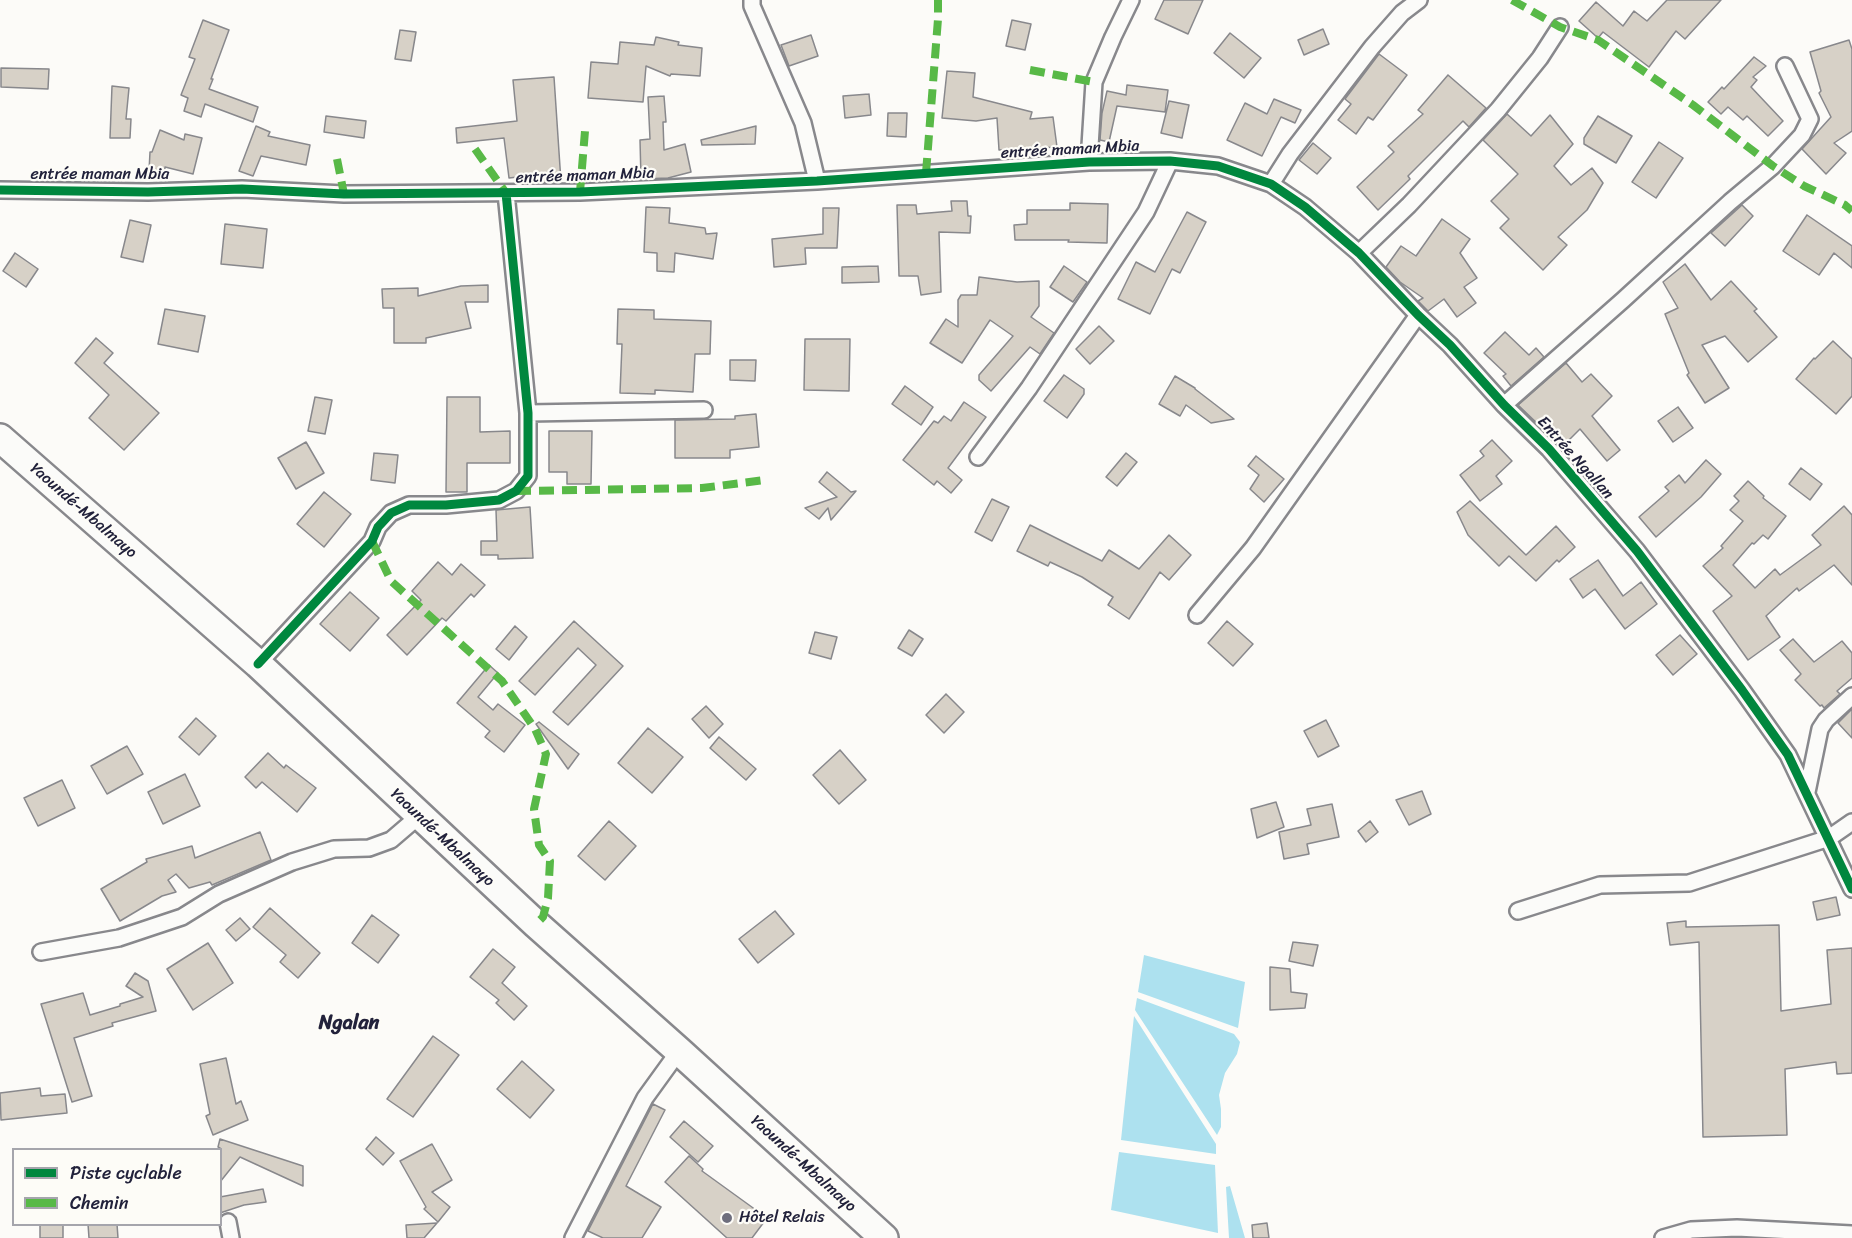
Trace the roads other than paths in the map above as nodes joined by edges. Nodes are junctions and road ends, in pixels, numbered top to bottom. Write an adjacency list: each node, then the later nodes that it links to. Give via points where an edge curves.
1 (752, 0): 8 (street, via 803,123)
2 (1131, 0): 7 (street, via 1094,82)
3 (1419, 0): 9 (street, via 1372,47)
4 (1560, 27): 12 (street, via 1498,110)
5 (1785, 66): 14 (street, via 1810,118 1802,135 1773,166)
6 (1170, 161): 7 (street, entrée maman Mbia); 9 (street, Entrée Ngallan, via 1218,166); 18 (street, via 1146,212 1029,388)
7 (1089, 162): 8 (street, entrée maman Mbia)
8 (817, 181): 11 (street, entrée maman Mbia)
9 (1271, 184): 12 (street, Entrée Ngallan)
10 (0, 190): 11 (street, entrée maman Mbia)
11 (506, 194): 16 (street)
12 (1359, 253): 13 (street, Entrée Ngallan)
13 (1418, 315): 14 (street, Entrée Ngallan); 19 (street, via 1253,548)
14 (1504, 405): 22 (street, Entrée Ngallan, via 1562,463 1636,551 1743,690 1788,755)
15 (704, 410): 16 (street)
16 (528, 413): 20 (street, via 528,476 516,491 499,500 409,505 391,513 378,527 372,542)
17 (0, 438): 20 (highway, Yaoundé-Mbalmayo)
18 (978, 457)
19 (1197, 615)
20 (258, 664): 23 (highway, Yaoundé-Mbalmayo)
21 (1852, 696): 22 (street, via 1820,729)
22 (1807, 792): 25 (street, Entrée Ngallan)
23 (418, 816): 28 (street, via 391,840 369,849 334,849 292,862 219,894 182,917 119,938); 29 (highway, Yaoundé-Mbalmayo)
24 (1852, 822): 25 (street)
25 (1829, 838): 26 (street, Entrée Ngallan); 27 (street, via 1689,882 1600,885)
26 (1852, 889)
27 (1518, 911)
28 (42, 952)
29 (680, 1051): 32 (highway, Yaoundé-Mbalmayo); 34 (street, via 645,1098)
30 (228, 1222): 33 (street)
31 (1852, 1234): 35 (street, via 1737,1228 1691,1230)
32 (878, 1236)
33 (231, 1238)
34 (573, 1238)
35 (1663, 1238)

